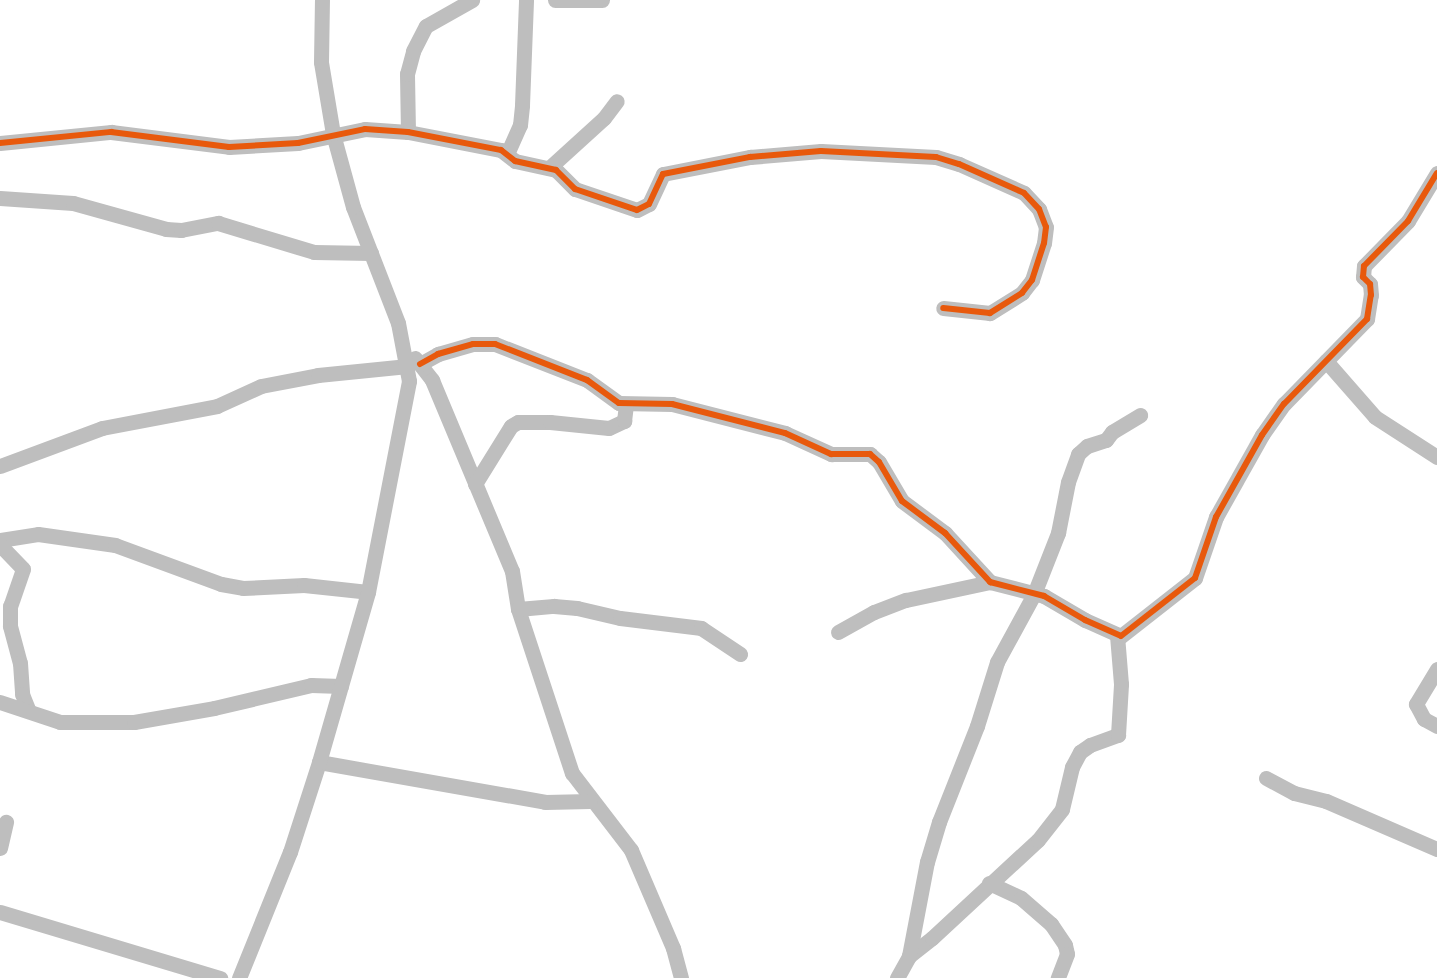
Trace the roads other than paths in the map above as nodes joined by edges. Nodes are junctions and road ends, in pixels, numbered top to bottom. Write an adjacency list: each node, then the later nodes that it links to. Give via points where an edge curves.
1 (322, 0): 8 (street, via 322,62)
2 (472, 0): 7 (street, via 433,21 416,44 407,74)
3 (526, 0): 10 (street, via 521,118)
4 (555, 0): 5 (street)
5 (602, 0)
6 (617, 101): 11 (street, via 604,118)
7 (408, 132): 8 (street, via 372,129); 10 (street, via 494,148)
8 (333, 134): 9 (street, via 298,143 229,147 111,132); 14 (street, via 353,207)
9 (0, 143)
10 (507, 154): 11 (street, via 523,164)
11 (550, 168): 15 (street, via 575,189 637,210 649,204 663,174 750,158 821,151 948,160 1024,193 1039,208 1046,227 1032,280 1022,293 990,314)
12 (1437, 173): 16 (street, via 1408,221 1364,266 1363,277 1370,284 1370,314)
13 (0, 198): 14 (street, via 73,203 166,229 181,230 218,223 314,252)
14 (371, 252): 17 (street, via 405,349)
15 (943, 308)
16 (1326, 361): 20 (street, via 1375,417); 30 (street, via 1284,404 1262,435 1216,517 1195,578 1152,609 1125,634)
17 (414, 365): 18 (street, via 473,344 495,344 587,380 612,400); 21 (street, via 318,375 261,386 217,406 102,428); 22 (street, via 432,380); 26 (street)
18 (626, 404): 22 (street, via 624,421 609,428 550,422 518,422 510,426); 25 (street, via 672,404 785,433 831,454 870,454 879,462 902,501 945,533)
19 (1140, 415): 27 (street, via 1112,432 1106,440 1087,446 1078,454 1068,482 1058,534)
20 (1437, 457)
21 (0, 466)
22 (475, 484): 28 (street, via 512,571)
23 (0, 540): 26 (street, via 38,534 105,543 221,584 243,588 304,585)
24 (0, 545): 35 (street, via 23,569 12,601 10,626)
25 (990, 582): 27 (street); 29 (street, via 897,602)
26 (368, 592): 33 (street)
27 (1034, 594): 30 (street); 45 (street, via 997,662 977,726 939,822 927,862)
28 (518, 609): 31 (street, via 577,608 620,618 701,628); 39 (street, via 572,774)
29 (838, 632)
30 (1117, 636): 43 (street, via 1122,684 1118,734 1080,752 1072,767 1060,812 1033,847)
31 (740, 654)
32 (1437, 669): 36 (street, via 1416,704 1424,719)
33 (341, 686): 35 (street, via 311,685 214,708 134,722 60,722); 37 (street)
34 (0, 702): 35 (street)
35 (28, 711)
36 (1437, 726)
37 (319, 762): 39 (street, via 545,802); 47 (street, via 290,852)
38 (1266, 778): 42 (street, via 1294,793 1326,802)
39 (590, 801): 48 (street, via 631,850 673,948)
40 (6, 822): 41 (street)
41 (0, 848)
42 (1437, 849)
43 (989, 883): 45 (street, via 932,938); 50 (street, via 1022,898 1050,924 1065,945 1067,954)
44 (0, 912): 46 (street)
45 (908, 956): 49 (street)
46 (220, 978)
47 (239, 978)
48 (681, 978)
49 (897, 978)
50 (1058, 978)

